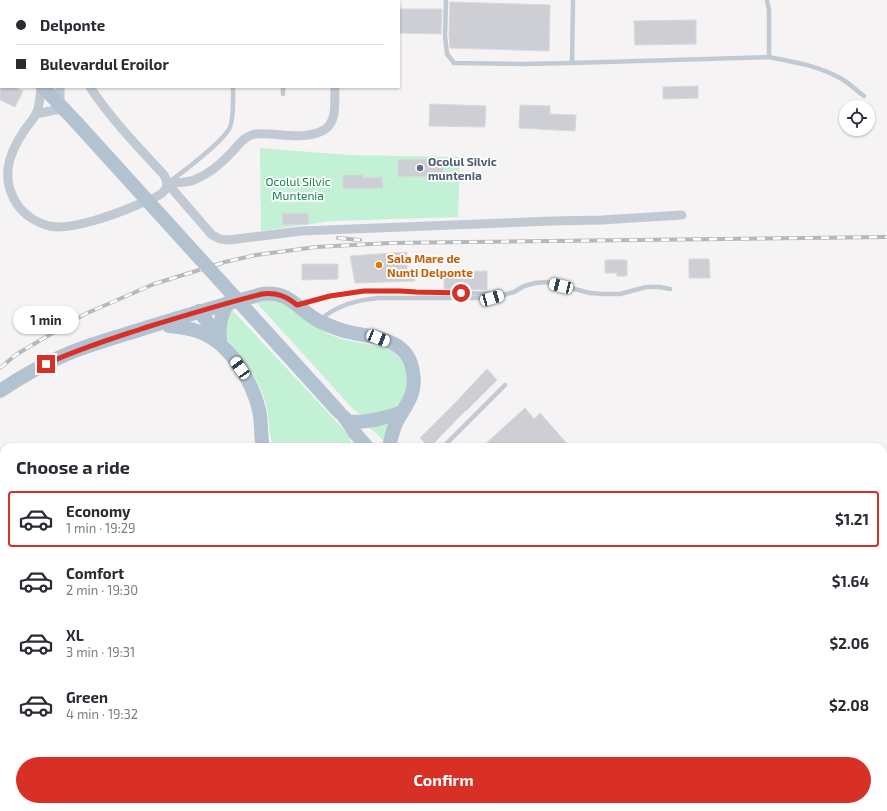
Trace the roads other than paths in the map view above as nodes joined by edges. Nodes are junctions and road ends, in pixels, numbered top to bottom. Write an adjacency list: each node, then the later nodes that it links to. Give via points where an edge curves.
1 (446, 0): 5 (lane, via 447,54 454,63)
2 (573, 0): 5 (lane)
3 (767, 0): 4 (lane)
4 (768, 57): 5 (lane); 14 (lane, via 819,68 844,80)
5 (572, 63)
6 (42, 88): 16 (street)
7 (43, 88): 15 (main road)
8 (60, 88): 15 (street)
9 (91, 88): 17 (street, via 100,103 164,175)
10 (233, 88): 17 (lane, via 230,128 214,146)
11 (283, 88): 13 (lane)
12 (334, 88): 17 (street, via 334,112 331,122 325,129 312,135 250,135 209,172 194,180)
13 (282, 94)
14 (864, 96)
15 (62, 108): 16 (street); 32 (main road, bridge)
16 (36, 114): 17 (street, via 10,154 7,175 13,197 19,207 38,222 64,227 89,222 163,193)
17 (167, 183): 18 (street, via 212,235 229,240 301,231)
18 (682, 215)
19 (670, 289): 20 (lane, via 646,287 620,294 603,294 547,282 524,286)
20 (507, 294): 22 (lane, via 364,291 330,296); 24 (lane, via 492,298 367,299 339,307)
21 (227, 303): 22 (main road, via 269,293 284,296); 23 (main road); 27 (main road, via 220,325)
22 (297, 305): 24 (main road)
23 (195, 312): 25 (main road); 26 (main road); 27 (main road); 29 (main road, via 67,354 23,376)
24 (319, 321): 31 (main road, via 348,332 378,338 399,347 411,364 414,375 410,398)
25 (169, 326): 26 (main road); 30 (main road, via 69,360)
26 (204, 333): 27 (main road)
27 (220, 340): 33 (main road, via 251,386 259,411)
28 (505, 385): 38 (lane)
29 (0, 391)
30 (0, 399)
31 (402, 412): 32 (main road, via 371,421); 37 (main road)
32 (347, 422): 34 (main road); 35 (main road); 36 (main road, via 359,428)
33 (263, 443)
34 (356, 443)
35 (365, 443)
36 (372, 443)
37 (390, 443)
38 (447, 443)

